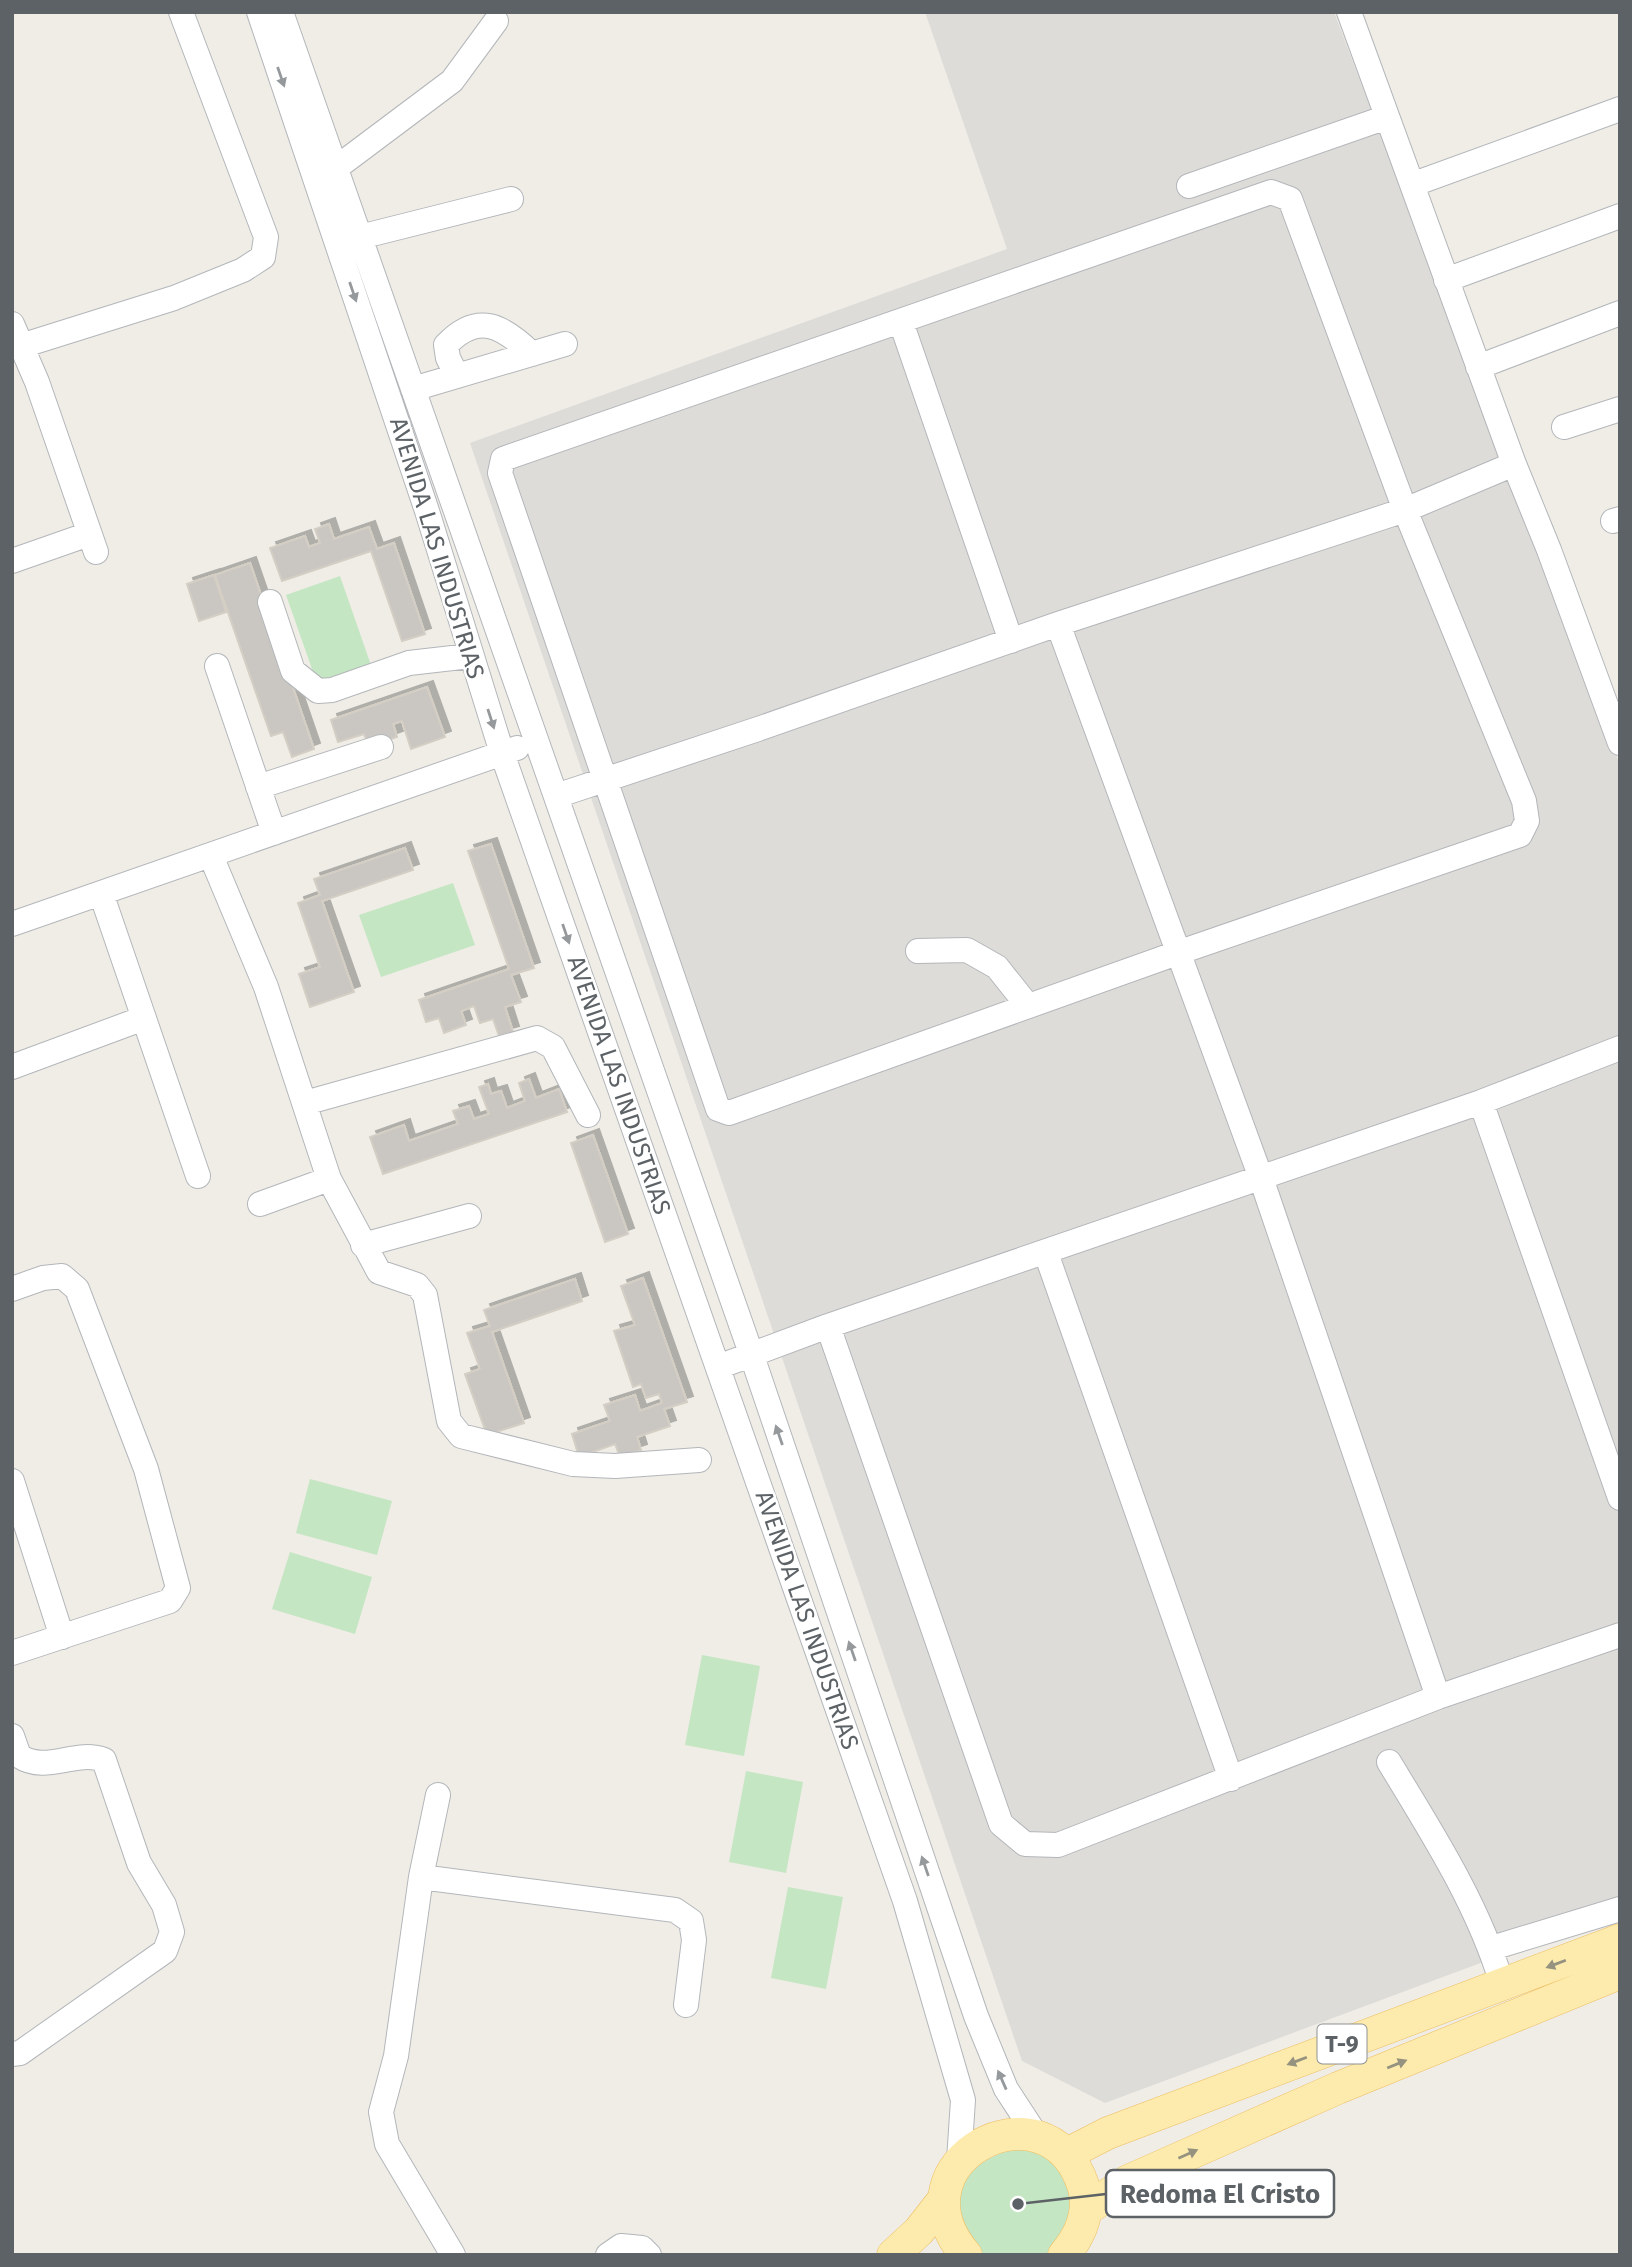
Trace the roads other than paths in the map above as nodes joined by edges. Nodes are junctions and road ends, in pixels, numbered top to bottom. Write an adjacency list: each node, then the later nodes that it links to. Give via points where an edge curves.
1 (181, 12): 17 (street, via 266,237 263,257 174,298)
2 (259, 12): 31 (street, AVENIDA LAS INDUSTRIAS, one-way to 31, via 427,511)
3 (281, 12): 8 (street, AVENIDA LAS INDUSTRIAS)
4 (1349, 12): 7 (street)
5 (496, 21): 8 (street, via 452,81)
6 (1620, 108): 9 (street)
7 (1387, 117): 9 (street); 10 (street)
8 (336, 168): 13 (street, AVENIDA LAS INDUSTRIAS)
9 (1414, 184): 14 (street)
10 (1189, 186)
11 (511, 199): 13 (street)
12 (1620, 216): 14 (street)
13 (360, 237): 22 (street, AVENIDA LAS INDUSTRIAS)
14 (1446, 280): 20 (street)
15 (1620, 313): 20 (street)
16 (901, 322): 26 (street, via 1271,192 1290,199); 30 (street); 37 (street, via 503,459 500,473)
17 (17, 335): 27 (street, via 93,543)
18 (565, 344): 19 (street)
19 (532, 354): 21 (street); 21 (street, via 509,331 480,324 459,331 446,345)
20 (1478, 367): 25 (street)
21 (457, 376): 22 (street)
22 (413, 389): 33 (street, AVENIDA LAS INDUSTRIAS)
23 (1620, 409): 24 (street)
24 (1564, 427)
25 (1514, 464): 26 (street); 34 (street)
26 (1405, 510): 29 (street); 45 (street, via 1524,801 1527,821 1520,835)
27 (12, 561)
28 (270, 602): 31 (street, via 293,671 318,691 409,663)
29 (1058, 624): 30 (street); 45 (street)
30 (1011, 641): 37 (street)
31 (470, 656): 36 (street, AVENIDA LAS INDUSTRIAS, one-way to 36)
32 (217, 666): 38 (street)
33 (537, 742): 36 (street); 39 (street, AVENIDA LAS INDUSTRIAS)
34 (1620, 743)
35 (381, 747): 38 (street)
36 (502, 753): 40 (street); 63 (street, AVENIDA LAS INDUSTRIAS, one-way to 63)
37 (606, 781): 39 (street); 46 (street, via 718,1110 729,1113)
38 (258, 788): 40 (street)
39 (556, 796): 62 (street, AVENIDA LAS INDUSTRIAS)
40 (274, 833): 41 (street)
41 (211, 856): 42 (street); 51 (street, via 266,987)
42 (101, 893): 43 (street); 47 (street)
43 (12, 924)
44 (918, 951): 46 (street, via 967,950 997,967)
45 (1180, 952): 46 (street); 54 (street)
46 (1028, 1006)
47 (144, 1018): 49 (street); 53 (street)
48 (1620, 1048): 50 (street)
49 (12, 1067)
50 (1481, 1102): 54 (street); 66 (street)
51 (305, 1103): 52 (street, via 537,1038 553,1047); 55 (street)
52 (587, 1115)
53 (198, 1176)
54 (1261, 1178): 59 (street); 70 (street)
55 (329, 1179): 56 (street); 58 (street)
56 (260, 1204)
57 (469, 1216): 58 (street)
58 (363, 1245): 64 (street, via 379,1272 417,1285 425,1295 449,1421 461,1436 573,1464)
59 (1046, 1253): 61 (street); 73 (street)
60 (12, 1289): 68 (street, via 62,1276 76,1289 146,1469 178,1588 170,1601)
61 (828, 1326): 62 (street); 73 (street, via 1001,1825 1024,1844 1058,1845)
62 (752, 1356): 63 (street); 83 (street, AVENIDA LAS INDUSTRIAS, one-way to 62, via 1006,2089 976,2016)
63 (718, 1367): 85 (street, AVENIDA LAS INDUSTRIAS, via 905,1901 963,2099)
64 (699, 1460)
65 (12, 1481): 68 (street)
66 (1620, 1498)
67 (1620, 1635): 70 (street)
68 (62, 1637): 69 (street)
69 (12, 1653)
70 (1438, 1698): 73 (street)
71 (12, 1736): 82 (street, via 19,1756 32,1765 94,1756 104,1760 139,1863 164,1905 172,1932 164,1951 20,2053)
72 (1389, 1762): 78 (street, via 1439,1843)
73 (1231, 1779)
74 (438, 1795): 75 (street)
75 (421, 1877): 81 (street, via 675,1910 691,1921 694,1940); 89 (street, via 396,2056 382,2112 387,2144)
76 (1620, 1909): 78 (street)
77 (1620, 1940): 80 (main road, T-9, one-way to 80)
78 (1492, 1948): 80 (street)
79 (1620, 1973): 87 (main road, T-9, one-way to 79, via 1140,2175)
80 (1502, 1984): 84 (main road, T-9, one-way to 84, via 1108,2133)
81 (686, 2005)
82 (12, 2054)
83 (1038, 2138): 84 (main road); 85 (main road, via 1003,2134 971,2148)
84 (1067, 2154): 87 (main road, via 1079,2173)
85 (959, 2160): 86 (main road)
86 (944, 2199): 92 (main road); 93 (main road, via 954,2241)
87 (1086, 2210): 88 (main road)
88 (1072, 2250)
89 (453, 2255)
90 (608, 2255): 91 (street, via 621,2246 642,2248)
91 (649, 2255)
92 (893, 2255)
93 (966, 2255)

